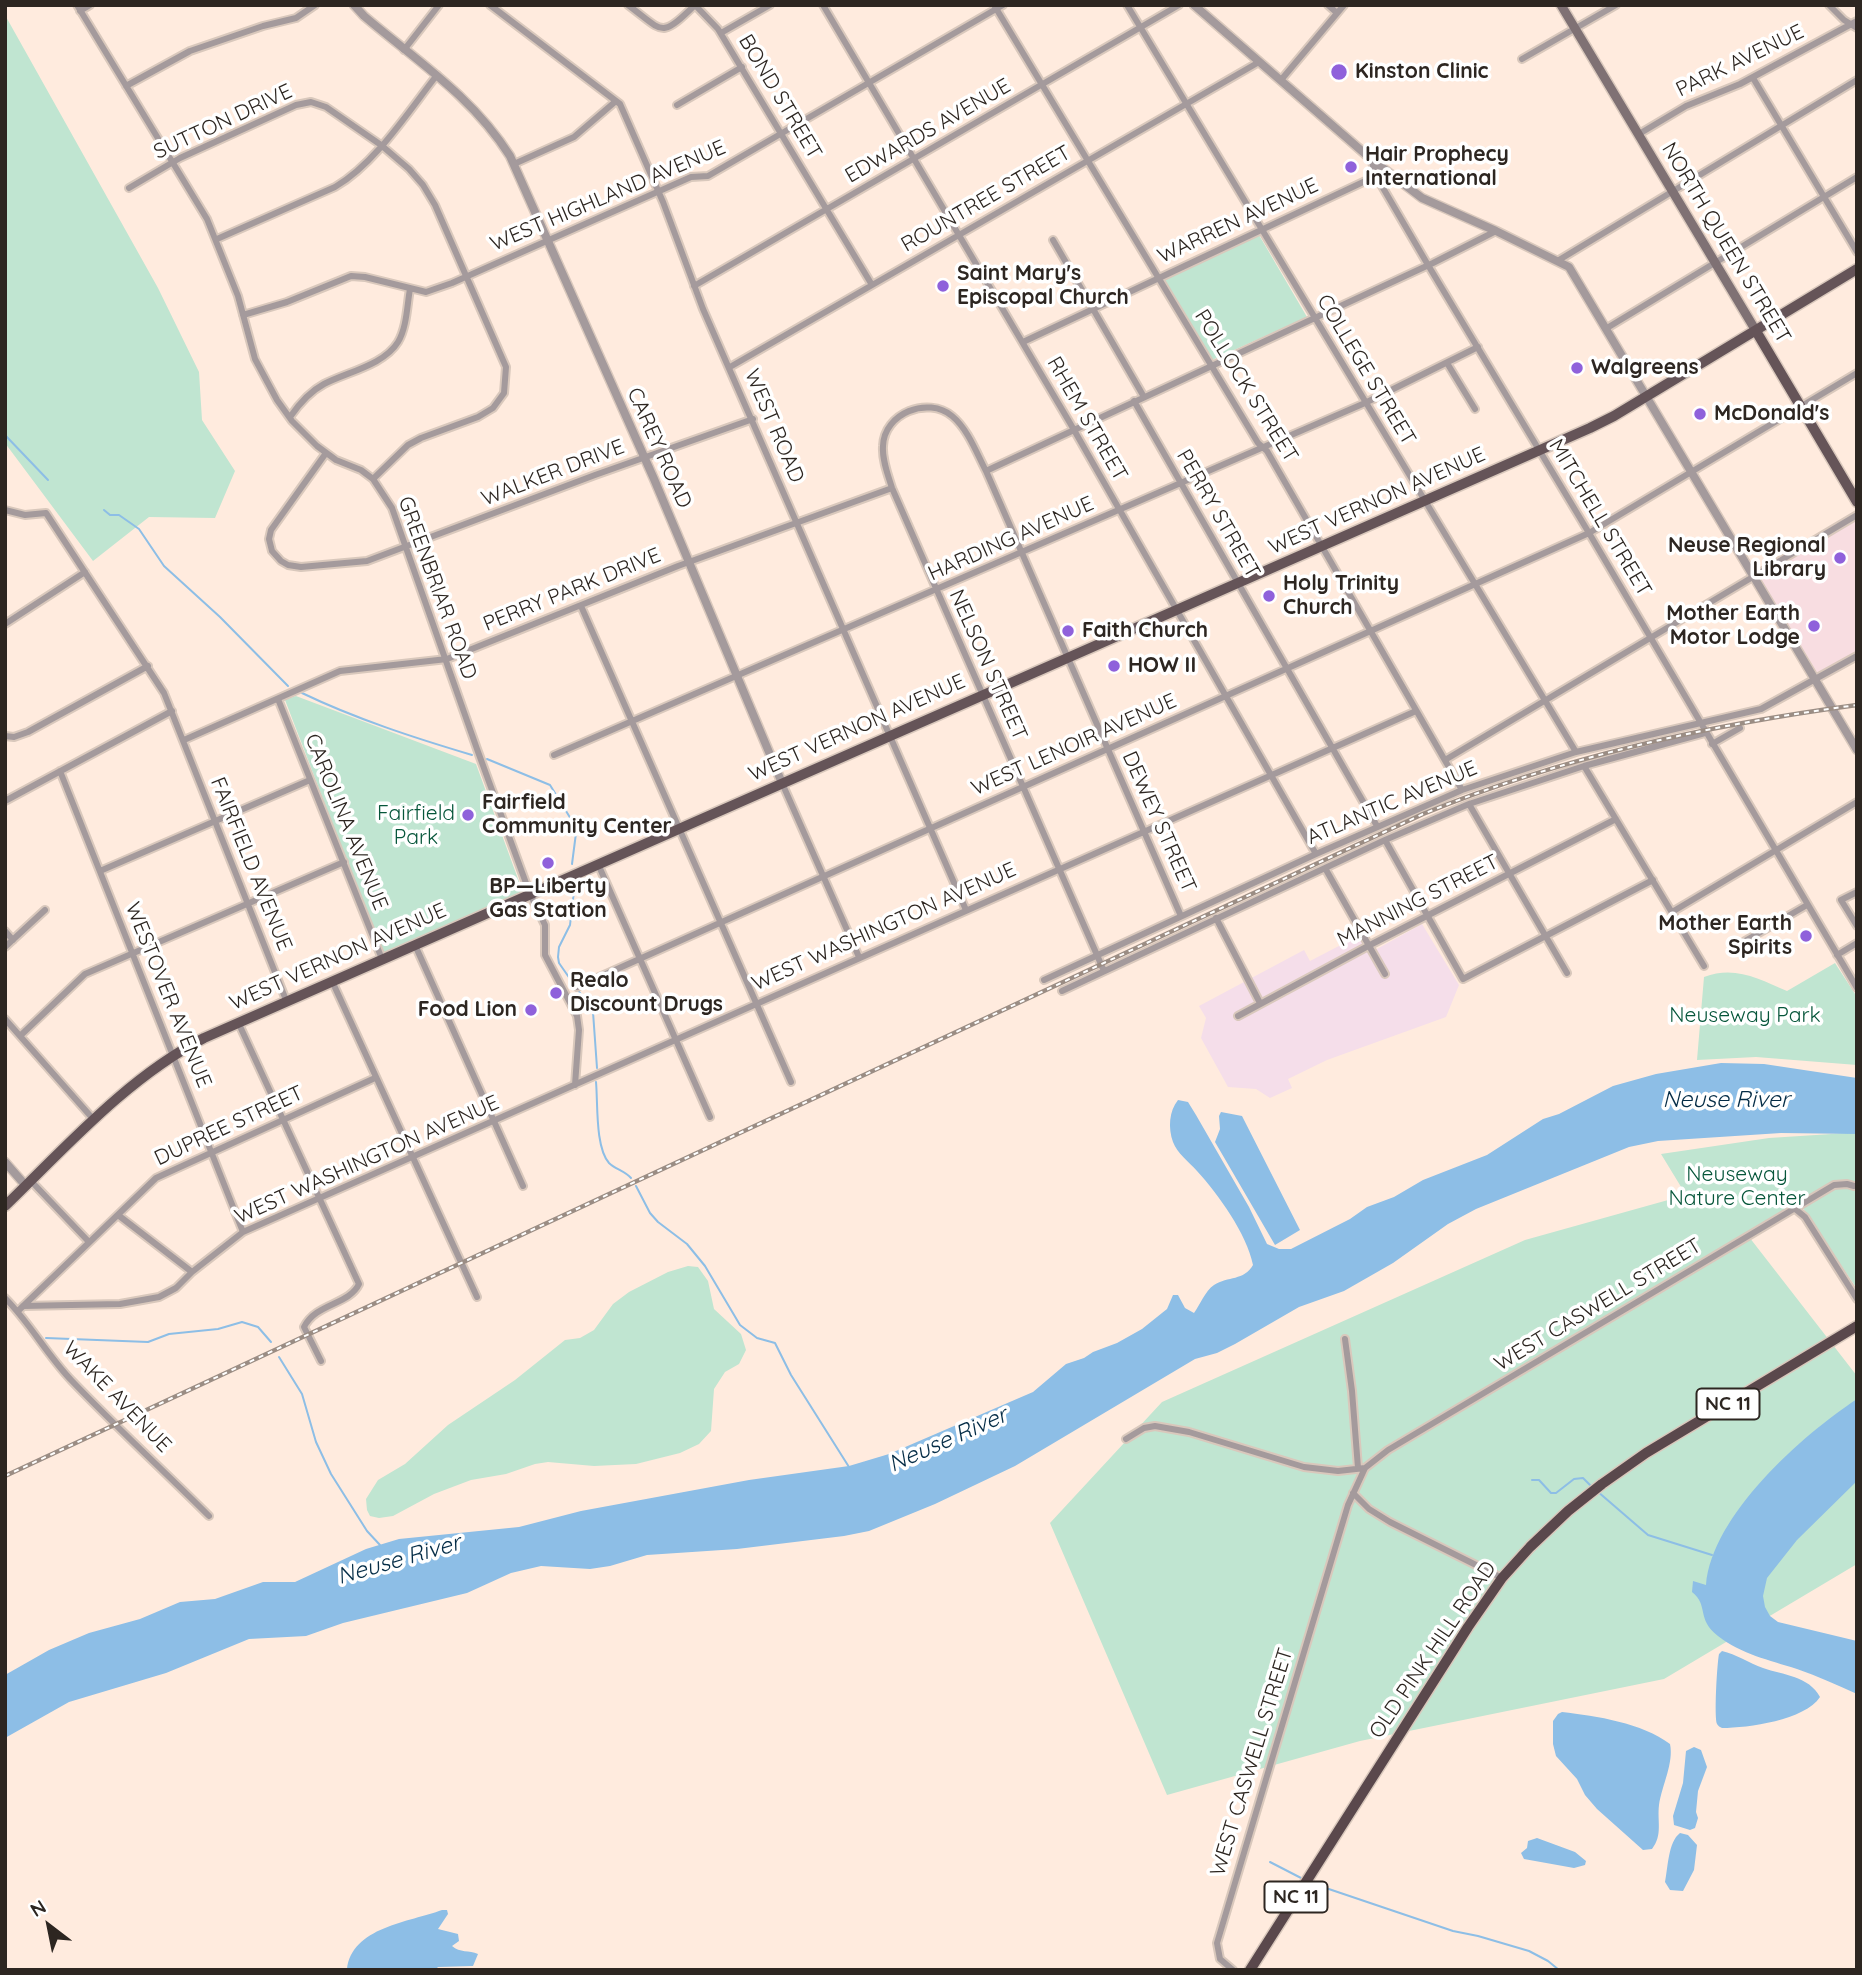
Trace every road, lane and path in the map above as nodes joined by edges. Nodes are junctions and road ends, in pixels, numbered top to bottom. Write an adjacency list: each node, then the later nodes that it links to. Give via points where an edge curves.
1 (90, 5): 19 (street)
2 (315, 5): 35 (street, via 289,21 190,51)
3 (354, 5): 25 (street, CAREY ROAD)
4 (439, 5): 25 (street)
5 (490, 5): 36 (street, WEST ROAD)
6 (628, 5): 7 (street, via 666,29)
7 (695, 5): 24 (street, BOND STREET)
8 (770, 5): 24 (street)
9 (823, 5): 33 (street, RHEM STREET)
10 (1127, 5): 22 (street, COLLEGE STREET)
11 (1180, 5): 22 (street, EDWARDS AVENUE)
12 (1194, 5): 27 (street)
13 (1328, 5): 20 (street)
14 (1344, 5): 20 (street)
15 (1561, 5): 23 (main road, NORTH QUEEN STREET)
16 (1616, 5): 23 (street)
17 (1829, 5): 21 (street)
18 (998, 6): 33 (street, WEST HIGHLAND AVENUE); 34 (street, POLLOCK STREET)
19 (78, 8): 35 (street, GREENBRIAR ROAD)
20 (1337, 13): 31 (street)
21 (1855, 24): 30 (street, PARK AVENUE)
22 (1140, 27): 34 (street, EDWARDS AVENUE); 37 (street, COLLEGE STREET)
23 (1575, 28): 26 (street); 41 (main road, NORTH QUEEN STREET)
24 (721, 33): 28 (street, BOND STREET)
25 (404, 50): 29 (street, CAREY ROAD)
26 (1522, 58)
27 (1259, 62): 31 (street); 37 (street, ROUNTREE STREET)
28 (742, 67): 38 (street); 40 (street, BOND STREET)
29 (437, 75): 42 (street); 47 (street, CAREY ROAD, via 485,120)
30 (1752, 78): 39 (street); 41 (street, PARK AVENUE, via 1686,106)
31 (1281, 80): 44 (street)
32 (1857, 80): 39 (street)
33 (869, 83): 40 (street, WEST HIGHLAND AVENUE); 43 (street, RHEM STREET)
34 (1042, 85): 43 (street, EDWARDS AVENUE); 45 (street, POLLOCK STREET)
35 (126, 86): 46 (street, GREENBRIAR ROAD)
36 (616, 101): 47 (street, via 574,137); 52 (street, WEST ROAD)
37 (1186, 104): 45 (street, ROUNTREE STREET); 55 (street, COLLEGE STREET)
38 (677, 105)
39 (1781, 126): 51 (street); 53 (street)
40 (782, 133): 52 (street, WEST HIGHLAND AVENUE, via 708,176 691,177); 54 (street, BOND STREET)
41 (1639, 134): 51 (main road, NORTH QUEEN STREET)
42 (381, 145): 46 (street, SUTTON DRIVE, via 326,107 306,102); 58 (street, via 341,183); 66 (street, SUTTON DRIVE, via 428,193)
43 (914, 158): 54 (street, EDWARDS AVENUE); 57 (street, RHEM STREET)
44 (1371, 159): 48 (street); 56 (street, via 1422,198)
45 (1088, 160): 57 (street, ROUNTREE STREET); 67 (street, POLLOCK STREET)
46 (173, 162): 50 (street, SUTTON DRIVE); 58 (street, GREENBRIAR ROAD)
47 (514, 164): 60 (street, CAREY ROAD)
48 (1376, 176): 55 (street, WARREN AVENUE); 64 (street, MITCHELL STREET)
49 (1857, 177): 53 (street)
50 (129, 188)
51 (1672, 191): 62 (street); 63 (main road, NORTH QUEEN STREET)
52 (658, 192): 60 (street, WEST HIGHLAND AVENUE); 69 (street, WEST ROAD)
53 (1824, 197): 61 (street); 63 (street)
54 (827, 209): 68 (street, BOND STREET); 69 (street, EDWARDS AVENUE)
55 (1262, 230): 67 (street, WARREN AVENUE); 73 (street, COLLEGE STREET)
56 (1496, 230): 62 (street); 64 (street)
57 (960, 234): 68 (street, ROUNTREE STREET); 76 (street, RHEM STREET)
58 (217, 239): 72 (street, GREENBRIAR ROAD)
59 (1054, 240): 71 (street)
60 (550, 241): 66 (street, WEST HIGHLAND AVENUE); 94 (street, CAREY ROAD)
61 (1857, 252)
62 (1559, 260): 74 (street, via 1569,267)
63 (1714, 263): 74 (street); 75 (main road, NORTH QUEEN STREET)
64 (1428, 265): 73 (street); 77 (street, MITCHELL STREET)
65 (1857, 269): 75 (main road, WEST VERNON AVENUE)
66 (467, 276): 70 (street, WEST HIGHLAND AVENUE, via 433,291); 97 (street, SUTTON DRIVE, via 506,367 503,398 486,414 408,445)
67 (1159, 278): 71 (street, WARREN AVENUE); 79 (street, POLLOCK STREET)
68 (872, 285): 80 (street, ROUNTREE STREET)
69 (694, 286): 80 (street, WEST ROAD)
70 (410, 289): 72 (street, WEST HIGHLAND AVENUE, via 351,276); 88 (street, via 402,331 393,349 317,388)
71 (1093, 309): 76 (street, WARREN AVENUE); 83 (street)
72 (243, 315): 88 (street, GREENBRIAR ROAD, via 261,371)
73 (1314, 318): 79 (street); 85 (street, COLLEGE STREET)
74 (1606, 328): 82 (street)
75 (1756, 331): 82 (main road, WEST VERNON AVENUE); 86 (main road, NORTH QUEEN STREET)
76 (1023, 342): 90 (street, RHEM STREET)
77 (1478, 347): 78 (street, HARDING AVENUE); 92 (street, MITCHELL STREET)
78 (1447, 362): 85 (street, HARDING AVENUE); 87 (street)
79 (1211, 366): 83 (street); 91 (street, POLLOCK STREET)
80 (730, 367): 89 (street, WEST ROAD)
81 (1857, 373): 86 (street, WEST LENOIR AVENUE)
82 (1647, 396): 92 (main road, WEST VERNON AVENUE); 96 (street)
83 (1144, 397): 84 (street)
84 (1134, 401): 90 (street); 98 (street, PERRY STREET)
85 (1366, 403): 91 (street, HARDING AVENUE); 100 (street, COLLEGE STREET)
86 (1801, 407): 96 (street, WEST LENOIR AVENUE); 101 (main road, NORTH QUEEN STREET)
87 (1475, 409)
88 (290, 417): 93 (street, GREENBRIAR ROAD)
89 (753, 419): 94 (street, WALKER DRIVE); 105 (street, WEST ROAD)
90 (1074, 430): 95 (street); 103 (street, RHEM STREET)
91 (1263, 447): 98 (street, HARDING AVENUE); 108 (street, POLLOCK STREET)
92 (1539, 450): 100 (main road, WEST VERNON AVENUE); 106 (street, MITCHELL STREET)
93 (326, 453): 97 (street, GREENBRIAR ROAD); 107 (street, WALKER DRIVE, via 272,526 270,543 277,558 292,566 356,563)
94 (644, 458): 107 (street, WALKER DRIVE); 110 (street, CAREY ROAD)
95 (986, 471): 99 (street, NELSON STREET, via 952,416 936,408 915,408 898,418 884,438); 109 (street, DEWEY STREET)
96 (1693, 473): 106 (street, WEST LENOIR AVENUE); 112 (street)
97 (373, 479): 107 (street, GREENBRIAR ROAD, via 390,504)
98 (1181, 483): 103 (street, HARDING AVENUE); 113 (street, PERRY STREET)
99 (892, 488): 105 (street, PERRY PARK DRIVE); 115 (street, NELSON STREET)
100 (1425, 501): 108 (main road, WEST VERNON AVENUE); 114 (street, COLLEGE STREET)
101 (1857, 502)
102 (5, 510): 111 (street, FAIRFIELD AVENUE, via 25,515 46,513)
103 (1119, 510): 109 (street, HARDING AVENUE); 117 (street, RHEM STREET)
104 (1857, 515): 112 (street)
105 (797, 523): 110 (street, PERRY PARK DRIVE); 119 (street, WEST ROAD)
106 (1589, 533): 114 (street, WEST LENOIR AVENUE); 121 (street, MITCHELL STREET)
107 (406, 547): 124 (street, GREENBRIAR ROAD)
108 (1322, 547): 113 (main road, WEST VERNON AVENUE); 120 (street, POLLOCK STREET)
109 (1022, 553): 115 (street, HARDING AVENUE); 123 (street, DEWEY STREET)
110 (690, 562): 116 (street, PERRY PARK DRIVE); 127 (street, CAREY ROAD)
111 (85, 572): 118 (street); 125 (street, FAIRFIELD AVENUE)
112 (1754, 577): 121 (street); 128 (street)
113 (1238, 583): 117 (main road, WEST VERNON AVENUE); 126 (street, PERRY STREET)
114 (1474, 585): 120 (street, WEST LENOIR AVENUE); 132 (street, COLLEGE STREET)
115 (937, 590): 119 (street, HARDING AVENUE); 129 (street, NELSON STREET)
116 (581, 606): 124 (street, PERRY PARK DRIVE); 135 (street)
117 (1176, 610): 123 (main road, WEST VERNON AVENUE); 130 (street, RHEM STREET)
118 (5, 624)
119 (843, 630): 127 (street, HARDING AVENUE); 139 (street, WEST ROAD)
120 (1371, 632): 126 (street, WEST LENOIR AVENUE); 134 (street, POLLOCK STREET)
121 (1650, 638): 132 (street); 136 (street, MITCHELL STREET)
122 (1857, 656): 128 (street, ATLANTIC AVENUE)
123 (1067, 657): 129 (main road, WEST VERNON AVENUE); 144 (street, DEWEY STREET)
124 (447, 659): 131 (street, PERRY PARK DRIVE, via 344,670); 177 (street, GREENBRIAR ROAD)
125 (148, 666): 133 (street, FAIRFIELD AVENUE); 140 (street, via 28,732)
126 (1287, 669): 130 (street, WEST LENOIR AVENUE); 143 (street, PERRY STREET)
127 (737, 675): 135 (street, HARDING AVENUE); 153 (street, CAREY ROAD)
128 (1815, 680): 136 (street, ATLANTIC AVENUE, via 1771,706); 145 (street)
129 (982, 694): 139 (main road, WEST VERNON AVENUE); 154 (street, NELSON STREET)
130 (1225, 697): 144 (street, WEST LENOIR AVENUE); 151 (street, RHEM STREET)
131 (278, 699): 141 (street, PERRY PARK DRIVE); 152 (street, CAROLINA AVENUE)
132 (1545, 700): 146 (street, COLLEGE STREET); 148 (street)
133 (172, 710): 141 (street, FAIRFIELD AVENUE); 150 (street)
134 (1416, 711): 143 (street, WEST WASHINGTON AVENUE); 148 (street, POLLOCK STREET)
135 (631, 722): 147 (street, HARDING AVENUE); 162 (street)
136 (1699, 722): 138 (street, MITCHELL STREET); 146 (street, ATLANTIC AVENUE)
137 (1740, 728): 142 (street)
138 (1705, 733): 142 (street, MITCHELL STREET); 149 (street, ATLANTIC AVENUE)
139 (889, 735): 153 (main road, WEST VERNON AVENUE); 163 (street, WEST ROAD)
140 (5, 736)
141 (184, 740): 160 (street, FAIRFIELD AVENUE)
142 (1712, 744): 166 (street, MITCHELL STREET)
143 (1332, 748): 151 (street, WEST WASHINGTON AVENUE); 161 (street, PERRY STREET)
144 (1108, 750): 154 (street, WEST LENOIR AVENUE); 164 (street, DEWEY STREET)
145 (1857, 750)
146 (1576, 752): 155 (street, ATLANTIC AVENUE)
147 (554, 755)
148 (1445, 760): 155 (street, POLLOCK STREET)
149 (1584, 766): 158 (street, ATLANTIC AVENUE); 159 (street)
150 (60, 771): 156 (street); 172 (street, WESTOVER AVENUE)
151 (1271, 775): 164 (street, WEST WASHINGTON AVENUE); 167 (street, RHEM STREET)
152 (310, 780): 160 (street); 168 (street, CAROLINA AVENUE)
153 (782, 783): 162 (main road, WEST VERNON AVENUE); 174 (street, CAREY ROAD)
154 (1023, 787): 163 (street, WEST LENOIR AVENUE); 171 (street, NELSON STREET)
155 (1462, 790): 161 (street, ATLANTIC AVENUE)
156 (5, 801)
157 (1857, 802): 166 (street)
158 (1469, 804): 165 (street, ATLANTIC AVENUE); 173 (street)
159 (1616, 819): 173 (street, MANNING STREET); 175 (street)
160 (216, 822): 172 (street); 178 (street, FAIRFIELD AVENUE)
161 (1377, 826): 167 (street, ATLANTIC AVENUE)
162 (678, 829): 169 (main road, WEST VERNON AVENUE); 188 (street)
163 (930, 829): 174 (street, WEST LENOIR AVENUE); 182 (street, WEST ROAD)
164 (1144, 832): 171 (street, WEST WASHINGTON AVENUE); 185 (street, DEWEY STREET)
165 (1385, 840): 170 (street, ATLANTIC AVENUE); 186 (street)
166 (1776, 849): 179 (street, MITCHELL STREET); 183 (street)
167 (1316, 854): 185 (street, ATLANTIC AVENUE)
168 (344, 862): 178 (street); 203 (street, CAROLINA AVENUE)
169 (598, 864): 177 (main road, WEST VERNON AVENUE); 202 (street)
170 (1325, 868): 187 (street, ATLANTIC AVENUE); 196 (street)
171 (1058, 869): 182 (street, WEST WASHINGTON AVENUE); 200 (street, NELSON STREET)
172 (100, 871): 198 (street, WESTOVER AVENUE)
173 (1509, 873): 186 (street, MANNING STREET); 191 (street)
174 (824, 876): 188 (street, WEST LENOIR AVENUE); 201 (street, CAREY ROAD)
175 (1653, 880): 183 (street); 191 (street)
176 (1857, 891): 184 (street, via 1841,900)
177 (530, 894): 195 (main road, WEST VERNON AVENUE); 224 (street, GREENBRIAR ROAD, via 545,925 544,955 579,1022)
178 (248, 904): 198 (street); 213 (street, FAIRFIELD AVENUE)
179 (1807, 905): 193 (street); 199 (street, MITCHELL STREET)
180 (1857, 906): 184 (street)
181 (45, 910): 192 (street)
182 (967, 910): 201 (street, WEST WASHINGTON AVENUE)
183 (1672, 912): 204 (street)
184 (1848, 912): 189 (street)
185 (1181, 916): 200 (street, ATLANTIC AVENUE)
186 (1428, 916): 191 (street, via 1463,979); 196 (street, MANNING STREET)
187 (1216, 918): 205 (street, ATLANTIC AVENUE); 215 (street)
188 (719, 923): 202 (street, WEST LENOIR AVENUE); 214 (street)
189 (1857, 926)
190 (5, 931): 192 (street)
191 (1546, 936): 206 (street)
192 (13, 940): 197 (street)
193 (1745, 941)
194 (1857, 943): 199 (street)
195 (415, 944): 203 (main road, WEST VERNON AVENUE); 228 (street)
196 (1370, 945): 207 (street); 215 (street, MANNING STREET)
197 (5, 947)
198 (133, 955): 219 (street, via 85,974); 221 (street, WESTOVER AVENUE)
199 (1837, 955): 211 (street, MITCHELL STREET)
200 (1097, 956): 205 (street, NELSON STREET); 208 (street, ATLANTIC AVENUE)
201 (859, 957): 214 (street, WEST WASHINGTON AVENUE)
202 (639, 958): 210 (street, WEST LENOIR AVENUE); 220 (street)
203 (382, 959): 209 (main road, WEST VERNON AVENUE)
204 (1704, 966)
205 (1104, 971): 212 (street, ATLANTIC AVENUE)
206 (1567, 973)
207 (1385, 974)
208 (1044, 980)
209 (332, 981): 213 (main road, WEST VERNON AVENUE); 222 (street)
210 (577, 987)
211 (1857, 988)
212 (1062, 991)
213 (286, 1000): 218 (main road, WEST VERNON AVENUE)
214 (755, 1003): 220 (street, WEST WASHINGTON AVENUE); 223 (street)
215 (1260, 1003): 216 (street, MANNING STREET)
216 (1238, 1016)
217 (5, 1019): 219 (street)
218 (238, 1022): 221 (main road, WEST VERNON AVENUE); 227 (street)
219 (20, 1036): 226 (street)
220 (676, 1039): 224 (street, WEST WASHINGTON AVENUE); 225 (street)
221 (173, 1055): 226 (main road, WEST VERNON AVENUE); 229 (street, WESTOVER AVENUE)
222 (376, 1078): 227 (street, DUPREE STREET); 230 (street)
223 (791, 1082)
224 (575, 1085): 228 (street, WEST WASHINGTON AVENUE)
225 (710, 1117)
226 (94, 1120): 232 (main road, WEST VERNON AVENUE)
227 (284, 1120): 229 (street, DUPREE STREET); 235 (street)
228 (494, 1122): 230 (street, WEST WASHINGTON AVENUE); 233 (street)
229 (211, 1152): 238 (street, DUPREE STREET, via 156,1178); 239 (street, WESTOVER AVENUE)
230 (412, 1158): 235 (street, WEST WASHINGTON AVENUE); 242 (street)
231 (5, 1162): 232 (street)
232 (29, 1183): 236 (main road, WEST VERNON AVENUE); 240 (street)
233 (523, 1186)
234 (1854, 1186): 237 (street, WEST CASWELL STREET, via 1834,1185)
235 (320, 1199): 239 (street, WEST WASHINGTON AVENUE); 248 (street, via 359,1284 354,1293 325,1306 306,1322 304,1327)
236 (5, 1206)
237 (1794, 1208): 244 (street, via 1805,1217); 250 (street, WEST CASWELL STREET)
238 (118, 1215): 240 (street, DUPREE STREET); 241 (street)
239 (243, 1232): 241 (street, WEST WASHINGTON AVENUE)
240 (89, 1242): 245 (street, DUPREE STREET)
241 (192, 1272): 245 (street, WEST WASHINGTON AVENUE, via 172,1291 148,1300)
242 (477, 1297)
243 (5, 1298): 245 (street, WAKE AVENUE)
244 (1857, 1299)
245 (21, 1309): 252 (street, WAKE AVENUE, via 72,1380)
246 (1857, 1326): 253 (highway, OLD PINK HILL ROAD / NC 11, via 1602,1484)
247 (1345, 1339): 250 (street)
248 (321, 1361)
249 (1126, 1439): 250 (street, via 1155,1426 1304,1467)
250 (1362, 1468): 251 (street, WEST CASWELL STREET)
251 (1353, 1493): 253 (street, via 1390,1522); 254 (street, WEST CASWELL STREET, via 1217,1949 1220,1959)
252 (209, 1516)
253 (1502, 1578): 255 (highway, OLD PINK HILL ROAD / NC 11)
254 (1234, 1970)
255 (1250, 1970)

